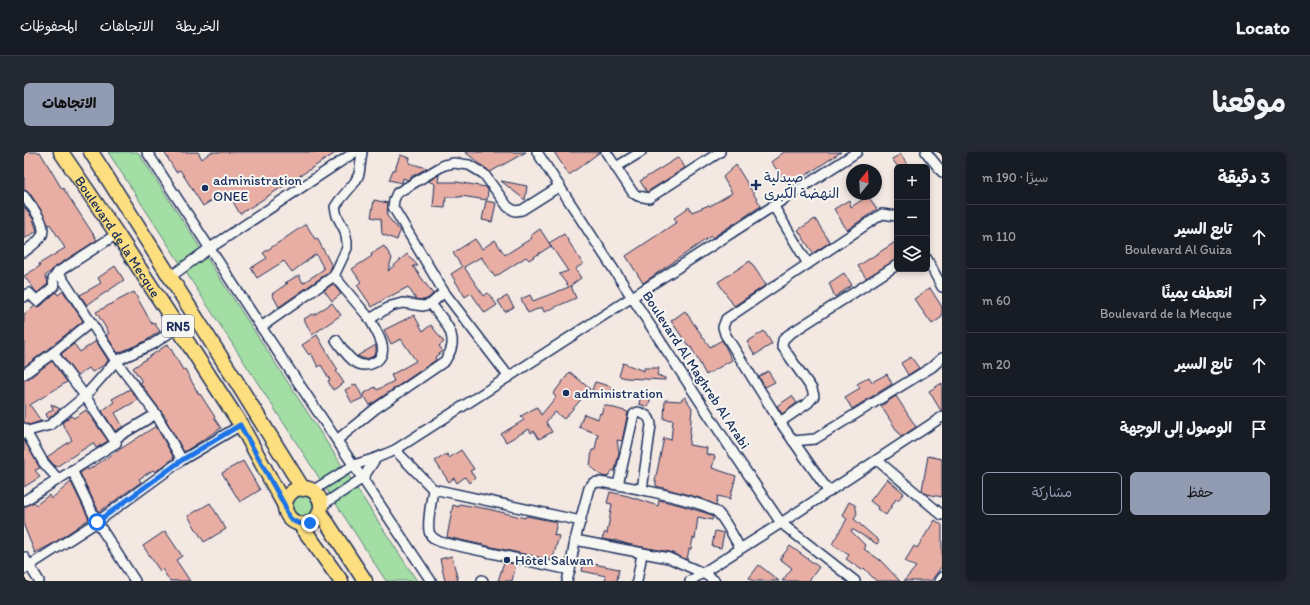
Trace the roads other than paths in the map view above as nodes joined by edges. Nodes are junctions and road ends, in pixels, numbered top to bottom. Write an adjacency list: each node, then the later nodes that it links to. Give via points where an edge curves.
1 (61, 152): 19 (main road, Boulevard de la Mecque / RN5)
2 (91, 152): 27 (main road, Boulevard de la Mecque / RN5)
3 (147, 152): 20 (street)
4 (355, 152): 12 (street)
5 (362, 152): 26 (street, via 359,174 335,207 345,231 347,248)
6 (537, 152): 15 (street, Boulevard Al Maghreb Al Arabi)
7 (606, 152): 13 (street)
8 (641, 152): 13 (street)
9 (720, 152): 13 (street, via 649,198 634,193)
10 (857, 152): 17 (street)
11 (926, 152): 14 (street)
12 (340, 156): 20 (street)
13 (616, 167)
14 (942, 172)
15 (560, 186): 30 (street, via 522,210 515,211 508,208 484,174 469,165 454,163 444,165 397,193 393,207); 31 (street, Boulevard Al Maghreb Al Arabi)
16 (24, 196): 21 (street, via 44,229 41,238)
17 (773, 205): 22 (street); 31 (street)
18 (894, 216): 22 (street, via 882,214)
19 (117, 234): 25 (street); 36 (main road, Boulevard de la Mecque / RN5)
20 (210, 248): 27 (street); 35 (street)
21 (24, 252)
22 (808, 264): 46 (street, via 726,319 724,327 724,334)
23 (930, 265): 28 (street)
24 (894, 267): 46 (street, via 788,334 783,340 782,346 812,389 814,396 808,404)
25 (58, 272): 29 (street, via 53,279 54,286 36,301); 34 (street)
26 (334, 276): 33 (street); 35 (street)
27 (170, 277): 62 (main road, Boulevard de la Mecque / RN5)
28 (942, 287)
29 (26, 292)
30 (444, 292): 32 (street); 42 (street)
31 (632, 297): 42 (street); 71 (street, Boulevard Al Maghreb Al Arabi)
32 (431, 304): 33 (street, via 423,306 403,303 391,306); 49 (street, via 450,330 451,351 445,360 375,409)
33 (370, 320): 37 (street, via 383,346 380,359 373,364 357,363 348,357)
34 (91, 322): 38 (street); 40 (street)
35 (261, 326): 49 (street)
36 (178, 327): 40 (street, via 153,344); 47 (main road, Boulevard de la Mecque / RN5)
37 (336, 340)
38 (53, 353): 41 (street); 43 (street)
39 (942, 358): 50 (street, via 815,439)
40 (116, 361): 43 (street); 44 (street)
41 (24, 374)
42 (509, 377): 52 (street)
43 (85, 396): 48 (street, via 50,425); 51 (street)
44 (156, 414): 51 (street, via 116,438); 54 (street)
45 (942, 417): 55 (street)
46 (780, 422): 50 (street)
47 (240, 425): 54 (street); 66 (main road, Boulevard de la Mecque / RN5)
48 (25, 431): 59 (street, via 43,462)
49 (337, 440): 56 (street)
50 (793, 441): 64 (street)
51 (116, 442): 57 (street)
52 (395, 450): 53 (street); 61 (street)
53 (376, 458): 56 (street); 58 (street)
54 (182, 460): 70 (street)
55 (877, 460): 64 (street); 68 (street)
56 (354, 465): 58 (street); 62 (street)
57 (72, 470): 59 (street); 70 (street)
58 (363, 478): 67 (street); 85 (street)
59 (58, 479): 65 (street)
60 (618, 485): 63 (street); 63 (street, via 632,418 638,412 648,416 651,424); 69 (street, via 593,483 589,488)
61 (433, 489): 69 (street); 78 (street, via 428,528 434,539)
62 (307, 490): 66 (main road, via 292,492); 67 (main road, RN5, via 320,500)
63 (642, 490): 74 (street, via 712,509 719,514)
64 (829, 492): 71 (street)
65 (24, 501)
66 (285, 506): 72 (main road, RN5, via 291,520)
67 (321, 509): 72 (main road, via 310,523); 84 (main road, RN5)
68 (942, 515)
69 (581, 521): 73 (street)
70 (97, 522): 77 (street); 81 (street)
71 (781, 523): 74 (street); 90 (street, Boulevard Al Maghreb Al Arabi)
72 (300, 524): 83 (main road, RN5)
73 (575, 540): 75 (street); 78 (street)
74 (740, 548): 79 (street)
75 (642, 554): 79 (street, via 669,558); 87 (street)
76 (24, 557): 77 (street)
77 (26, 567): 82 (street)
78 (570, 570): 86 (street)
79 (702, 573): 88 (street); 89 (street)
80 (942, 577): 91 (street)
81 (134, 580)
82 (39, 581)
83 (341, 581)
84 (366, 581)
85 (431, 581)
86 (567, 581)
87 (637, 581)
88 (690, 581)
89 (714, 581)
90 (855, 581)
91 (939, 581)

